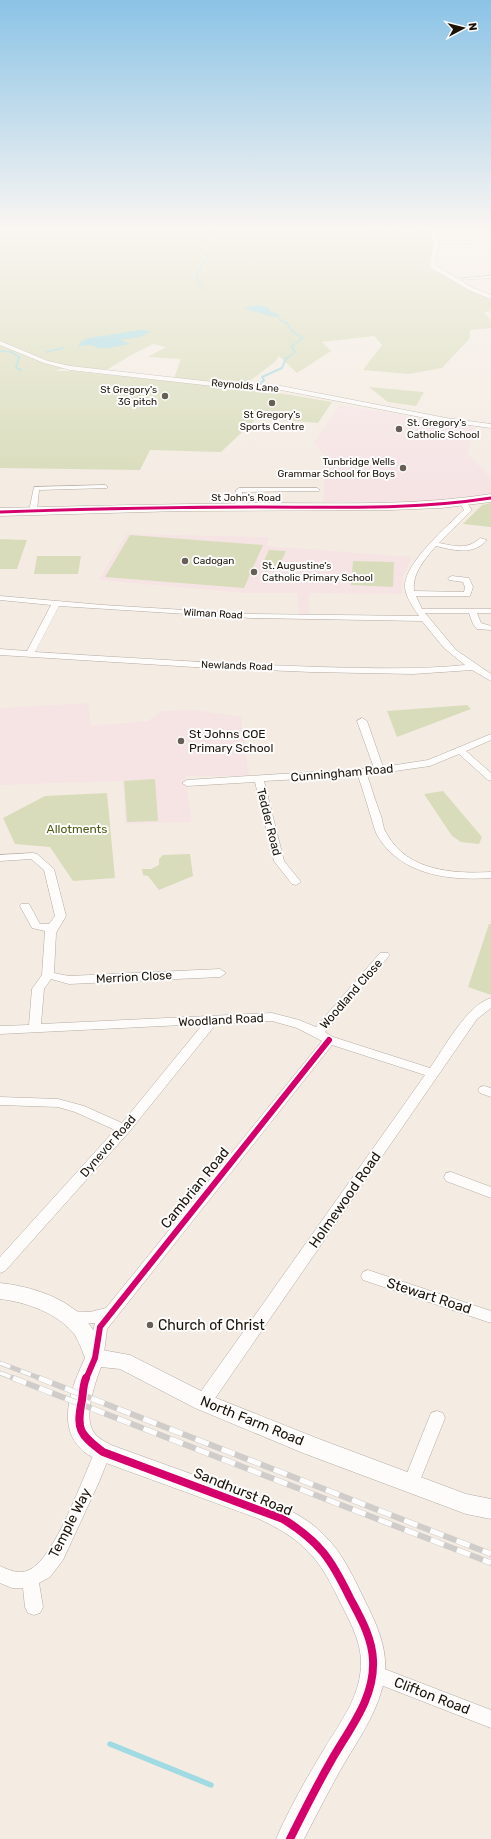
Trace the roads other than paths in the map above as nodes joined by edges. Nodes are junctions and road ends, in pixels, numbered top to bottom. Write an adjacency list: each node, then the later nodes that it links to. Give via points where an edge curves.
1 (0, 343): 2 (street, Reynolds Lane, via 46,362 70,368 222,385 281,388 446,420)
2 (491, 426)
3 (105, 487): 8 (street, via 36,488)
4 (317, 490): 7 (street, via 239,490)
5 (491, 498): 6 (highway, St John's Road)
6 (464, 503): 7 (highway, St John's Road, via 415,506); 11 (street, via 468,510)
7 (239, 507): 8 (highway, St John's Road)
8 (33, 511): 9 (highway, St John's Road)
9 (0, 512)
10 (483, 540): 11 (street, via 473,549)
11 (435, 544): 13 (street, via 418,563 409,583)
12 (452, 578): 13 (street, via 466,580 469,587 467,594)
13 (410, 594): 16 (street)
14 (0, 598): 15 (street, Wilman Road)
15 (56, 603): 19 (street, Wilman Road, via 251,616); 22 (street)
16 (420, 611): 17 (street); 19 (street)
17 (472, 611): 18 (street); 20 (street, via 480,628)
18 (491, 611)
19 (426, 619): 23 (street, via 453,651)
20 (491, 628)
21 (0, 652): 22 (street, Newlands Road)
22 (30, 654): 23 (street, Newlands Road, via 271,668 426,671)
23 (474, 667): 24 (street)
24 (491, 678)
25 (375, 726): 28 (street, via 362,724)
26 (491, 737): 27 (street, Cunningham Road)
27 (462, 751): 28 (street, Cunningham Road, via 430,763); 30 (street)
28 (380, 771): 29 (street, Cunningham Road)
29 (362, 773): 31 (street, Cunningham Road); 34 (street, via 382,834 405,860 447,876)
30 (491, 778)
31 (259, 779): 32 (street, Cunningham Road); 35 (street, Tedder Road, via 279,861)
32 (187, 783)
33 (0, 858): 37 (street, via 33,856 49,869 61,916)
34 (491, 875)
35 (296, 882)
36 (25, 906): 37 (street, via 36,926)
37 (53, 926): 40 (street, via 50,933)
38 (384, 955): 45 (street, Woodland Close)
39 (220, 972): 40 (street, Merrion Close, via 69,980)
40 (48, 975): 43 (street, via 38,989)
41 (491, 1002): 46 (street, Holmewood Road, via 473,1016)
42 (212, 1021): 43 (street, Woodland Road); 45 (street, Woodland Road, via 272,1017 286,1019); 48 (street, Dynevor Road)
43 (36, 1028): 44 (street, Woodland Road)
44 (0, 1030)
45 (323, 1036): 46 (street, Woodland Road); 54 (street, Cambrian Road)
46 (433, 1073): 58 (street, Holmewood Road)
47 (0, 1102): 48 (street, via 58,1102)
48 (124, 1128): 51 (street, Dynevor Road)
49 (451, 1177): 50 (street)
50 (491, 1193)
51 (0, 1267)
52 (368, 1276): 56 (street, Stewart Road)
53 (0, 1291): 55 (street, via 14,1292 53,1307)
54 (111, 1312): 55 (street, via 82,1319); 57 (street, Cambrian Road, via 100,1327)
55 (69, 1317): 57 (street, via 81,1328)
56 (491, 1317)
57 (95, 1358): 58 (street, North Farm Road, via 123,1361); 60 (street, Sandhurst Road, via 85,1382 78,1420 88,1442)
58 (203, 1402): 61 (street, North Farm Road)
59 (437, 1418): 61 (street)
60 (102, 1452): 64 (street, Temple Way, via 57,1554 44,1571); 66 (street, Sandhurst Road, via 264,1510 303,1531 324,1550 337,1569 372,1646)
61 (411, 1483): 62 (street, North Farm Road, via 466,1504)
62 (491, 1509)
63 (0, 1574): 64 (street, via 12,1580)
64 (30, 1579): 65 (street)
65 (34, 1607)
66 (374, 1674): 67 (street, Clifton Road); 68 (street, Sandhurst Road, via 367,1702 331,1761)
67 (491, 1719)
68 (290, 1839)

